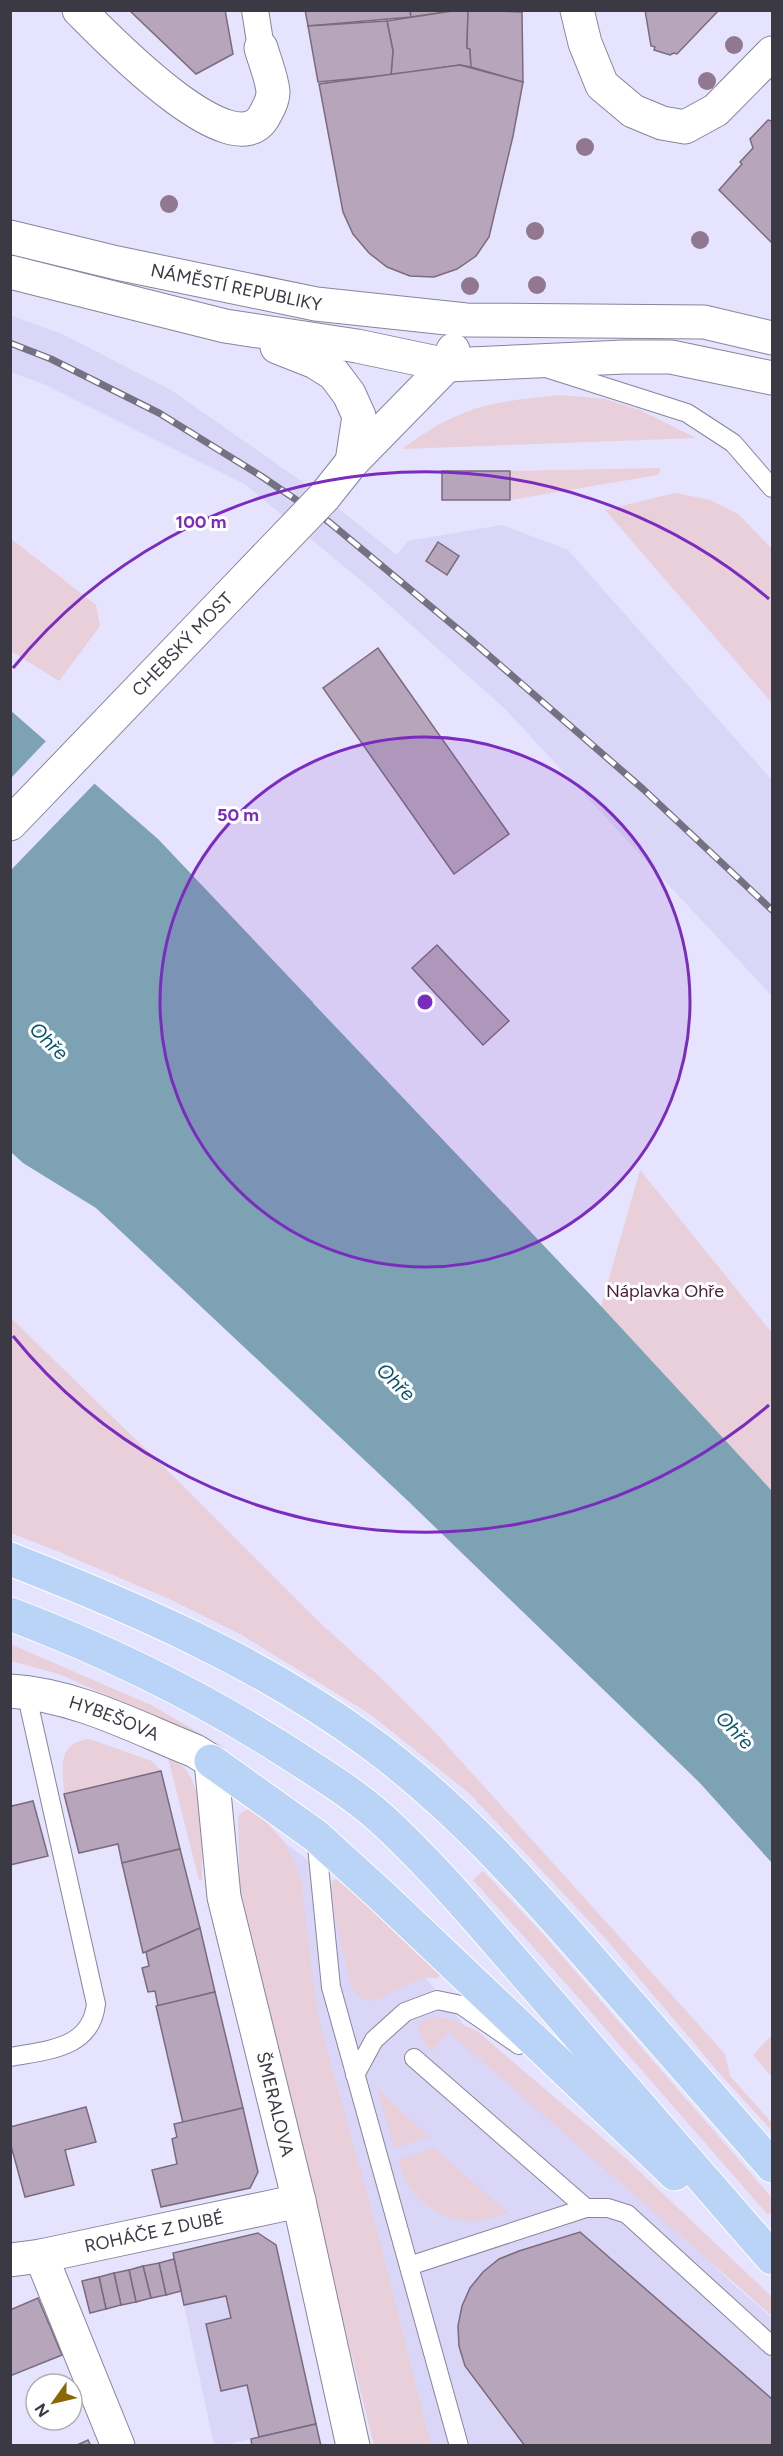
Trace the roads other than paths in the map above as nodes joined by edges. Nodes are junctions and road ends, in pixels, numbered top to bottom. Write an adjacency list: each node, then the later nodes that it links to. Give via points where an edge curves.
1 (79, 10): 4 (street, via 159,84 220,126 241,130 259,124 268,110 273,94)
2 (255, 10): 4 (street)
3 (578, 10): 5 (street, via 585,43 602,85 633,111 662,123 685,127 716,110)
4 (261, 48)
5 (772, 53)
6 (10, 237): 8 (street, NÁMĚSTÍ REPUBLIKY, via 315,304)
7 (10, 272): 9 (street, NÁMĚSTÍ REPUBLIKY)
8 (465, 320): 10 (street, NÁMĚSTÍ REPUBLIKY, via 704,322); 12 (street)
9 (225, 326): 12 (street, NÁMĚSTÍ REPUBLIKY, via 357,346); 14 (street, via 315,362 334,374 359,416)
10 (772, 338)
11 (527, 362): 12 (street, NÁMĚSTÍ REPUBLIKY); 13 (street, NÁMĚSTÍ REPUBLIKY, via 671,357); 15 (lane, via 687,413 733,443)
12 (447, 365): 14 (street, CHEBSKÝ MOST)
13 (772, 378)
14 (352, 462): 16 (street, CHEBSKÝ MOST, bridge, via 324,497)
15 (772, 488)
16 (10, 824)
17 (10, 1559): 26 (highway, via 130,1607 223,1652 304,1700 395,1762 518,1875)
18 (10, 1614): 30 (highway, via 195,1697 333,1781 383,1820 472,1913)
19 (18, 1691): 20 (street, HYBEŠOVA, via 86,1706); 22 (lane, via 96,2004 95,2019 73,2041 61,2048)
20 (211, 1761): 21 (highway); 27 (street, ŠMERALOVA, via 224,1898)
21 (316, 1836): 24 (lane, via 331,1987); 25 (highway)
22 (10, 2056)
23 (414, 2058): 28 (lane)
24 (355, 2075): 25 (lane, via 381,2033 405,2012 437,2000 461,2005 492,2024); 32 (lane)
25 (617, 2121): 31 (highway)
26 (772, 2166)
27 (299, 2201): 29 (street, ROHÁČE Z DUBÉ); 35 (street, ŠMERALOVA)
28 (586, 2208): 32 (lane); 33 (lane, via 608,2208 627,2214)
29 (26, 2258): 34 (street)
30 (772, 2258)
31 (772, 2265)
32 (410, 2266): 36 (lane)
33 (772, 2346)
34 (118, 2445)
35 (353, 2445)
36 (459, 2445)

